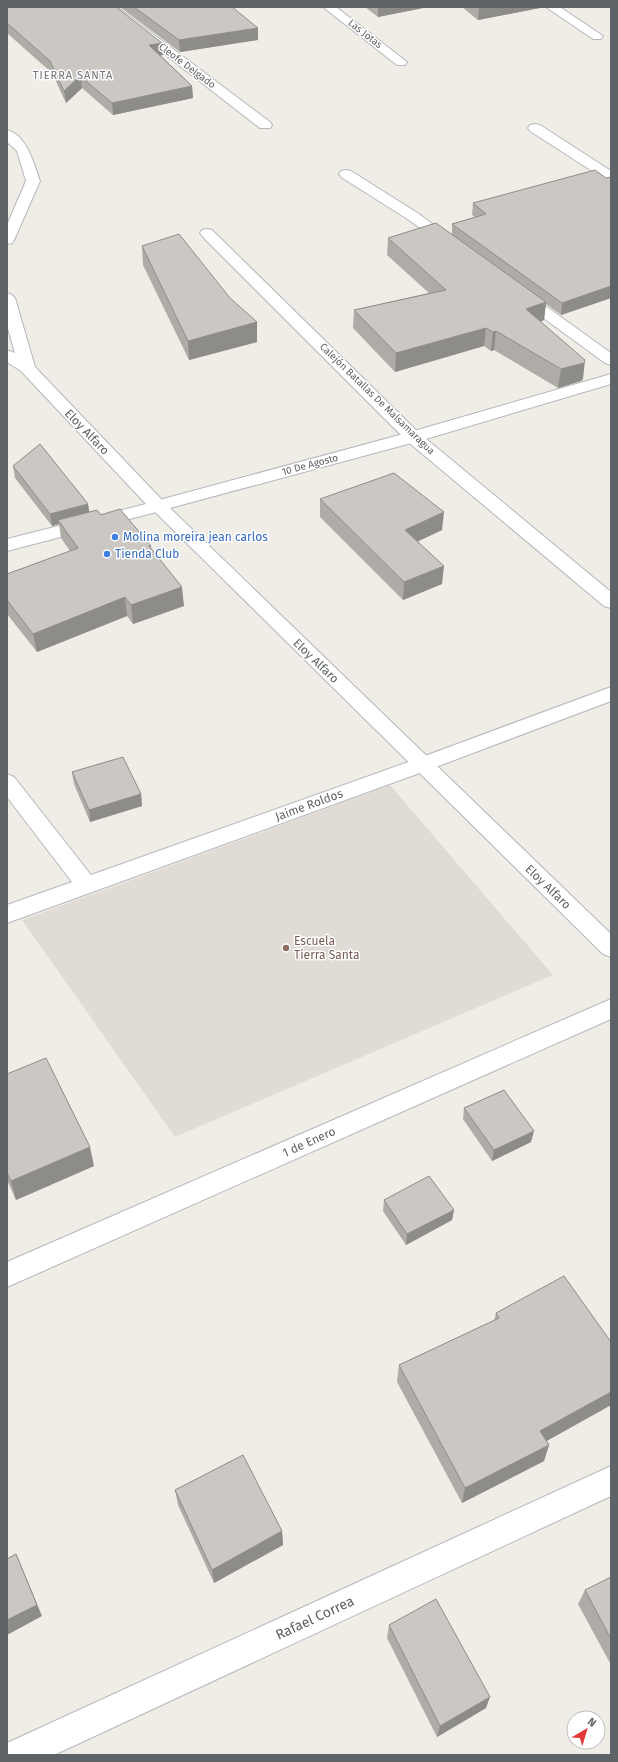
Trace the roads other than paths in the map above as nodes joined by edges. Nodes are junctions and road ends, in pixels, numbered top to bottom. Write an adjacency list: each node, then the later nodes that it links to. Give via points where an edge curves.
1 (110, 7): 6 (street, Cleofe Delgado)
2 (329, 7): 5 (street, Las Jotas)
3 (552, 7): 4 (street)
4 (597, 36)
5 (401, 62)
6 (265, 125)
7 (536, 128): 10 (street)
8 (7, 134): 12 (street, via 23,150 33,181)
9 (346, 174): 13 (street, via 414,217)
10 (611, 177)
11 (207, 233): 20 (street, Calejón Batallas De Malsamaragua)
12 (7, 240)
13 (458, 249)
14 (509, 286): 17 (street)
15 (7, 298): 18 (street)
16 (7, 355): 18 (street)
17 (611, 360)
18 (27, 368): 21 (street, Eloy Alfaro)
19 (611, 379): 20 (street, 10 De Agosto)
20 (413, 437): 21 (street, 10 De Agosto); 23 (street, Calejón Batallas De Malsamaragua)
21 (158, 506): 22 (street, 10 De Agosto); 25 (street, Eloy Alfaro)
22 (7, 545)
23 (611, 602)
24 (611, 694): 25 (street, Jaime Roldos)
25 (421, 765): 27 (street, Jaime Roldos); 29 (street, Eloy Alfaro)
26 (7, 782): 27 (street)
27 (87, 886): 28 (street, Jaime Roldos)
28 (7, 914)
29 (611, 948)
30 (611, 1009): 31 (street, 1 de Enero)
31 (7, 1275)
32 (611, 1481): 33 (street, Rafael Correa)
33 (18, 1755)

